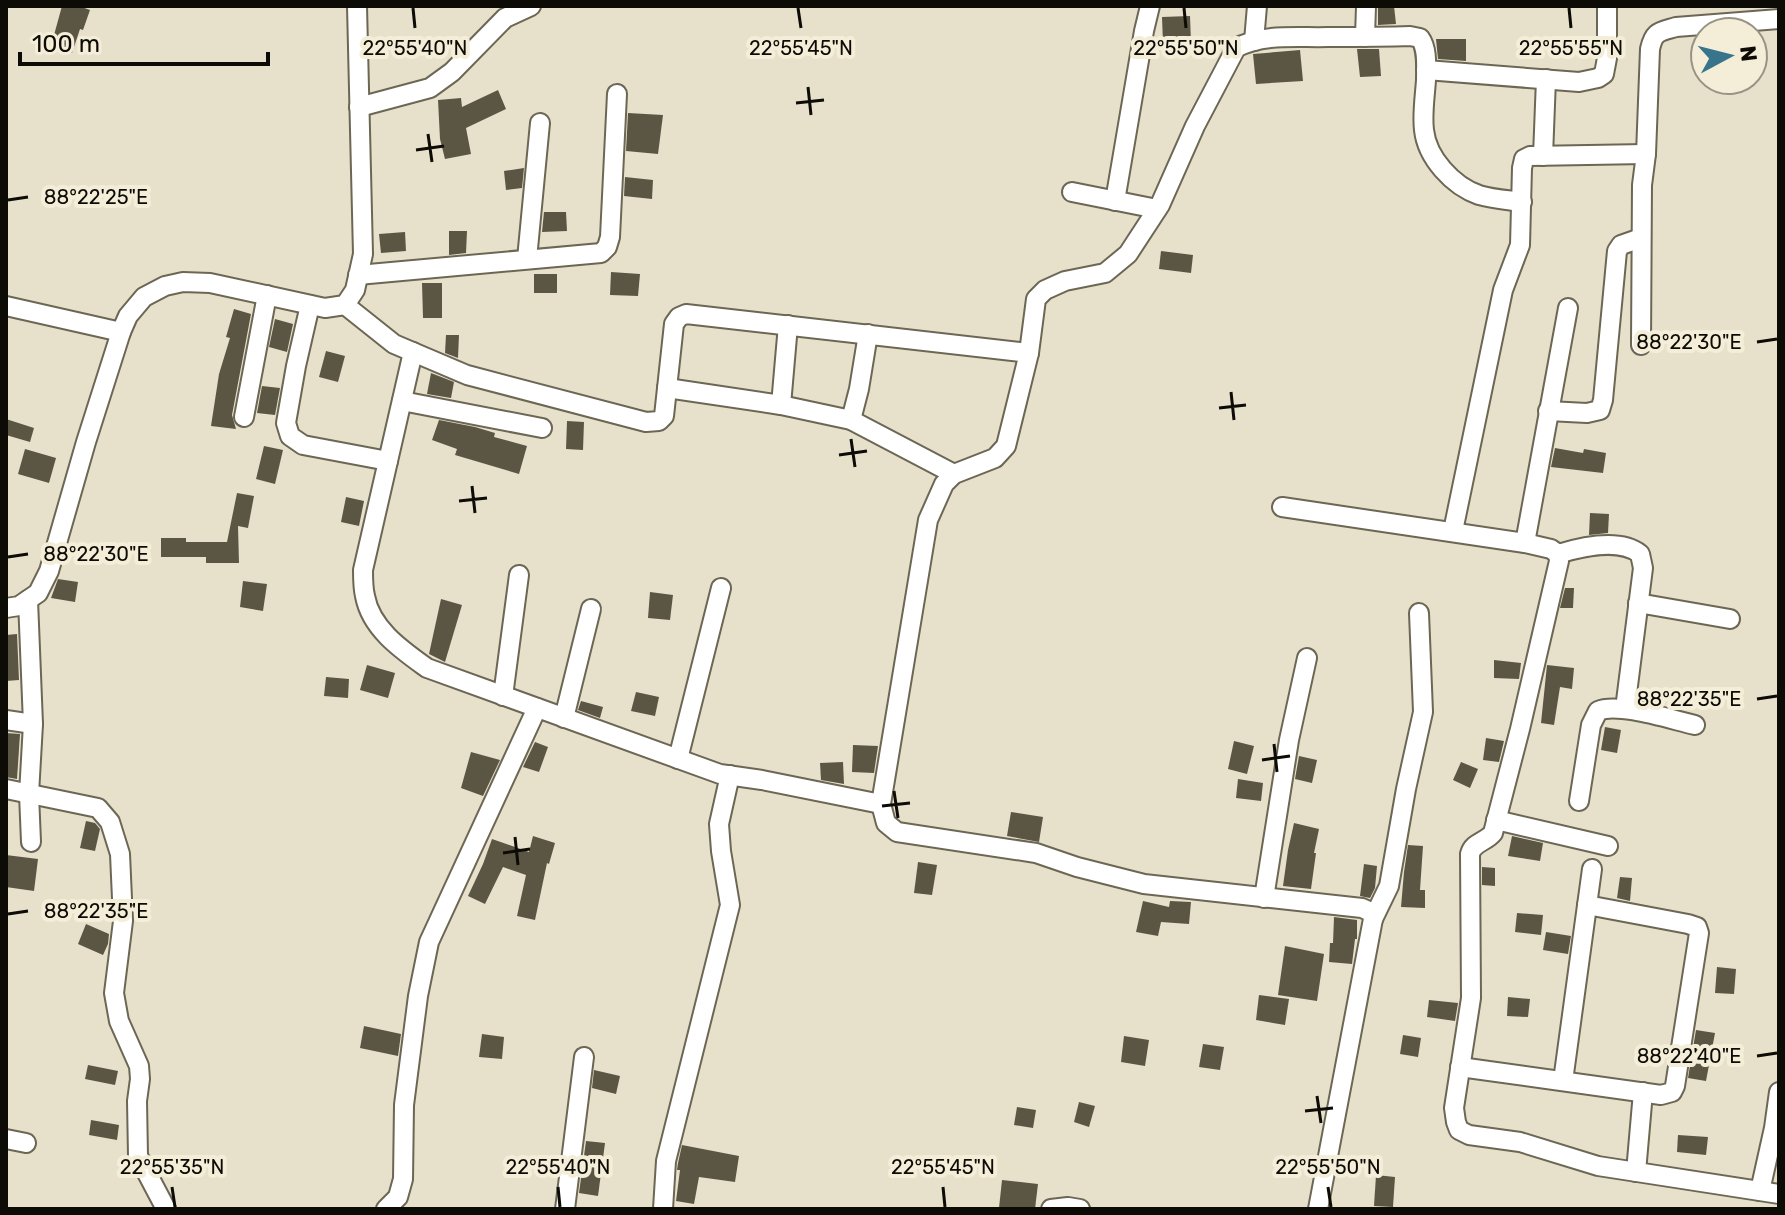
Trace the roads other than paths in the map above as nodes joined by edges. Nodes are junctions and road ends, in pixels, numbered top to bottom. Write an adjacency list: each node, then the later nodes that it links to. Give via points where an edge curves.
1 (357, 6): 14 (street)
2 (531, 6): 14 (street, via 505,18 430,88)
3 (1150, 6): 19 (street)
4 (1257, 6): 10 (street)
5 (1366, 6): 9 (street)
6 (1607, 6): 12 (street, via 1604,74 1579,82)
7 (1710, 15): 8 (street); 16 (street, via 1653,36)
8 (1767, 15)
9 (1365, 37): 10 (street); 11 (street, via 1420,38)
10 (1254, 41): 21 (street, via 1236,48)
11 (1426, 70): 12 (street); 20 (street, via 1424,131 1436,161 1467,190)
12 (1546, 79): 17 (street)
13 (617, 94): 23 (street, via 607,247 601,253)
14 (359, 107): 24 (street, via 363,254)
15 (540, 123): 23 (street)
16 (1646, 154): 17 (street); 22 (street)
17 (1543, 156): 20 (street, via 1524,159)
18 (1072, 192): 19 (street)
19 (1115, 201): 21 (street)
20 (1522, 202): 46 (street, via 1520,245 1503,290)
21 (1157, 209): 35 (street, via 1128,254 1105,273 1065,281 1036,299)
22 (1641, 238): 33 (street); 39 (street, via 1617,251 1600,410)
23 (527, 259): 24 (street)
24 (358, 275): 27 (street)
25 (267, 295): 26 (street); 31 (street, via 210,283 165,286 144,297); 40 (street)
26 (310, 305): 27 (street); 43 (street, via 286,423 290,436 303,445)
27 (345, 305): 34 (street, via 394,344)
28 (6, 306): 31 (street)
29 (1568, 308): 39 (street)
30 (788, 325): 32 (street); 36 (street, via 679,317); 38 (street)
31 (121, 332): 51 (street, via 49,571)
32 (868, 334): 35 (street); 41 (street)
33 (1641, 345)
34 (413, 352): 36 (street, via 467,375 646,422 664,416); 37 (street)
35 (1029, 353): 44 (street, via 1006,446 995,458)
36 (667, 388): 38 (street)
37 (402, 401): 42 (street); 43 (street)
38 (781, 405): 41 (street)
39 (1548, 411): 47 (street)
40 (244, 417)
41 (851, 420): 44 (street)
42 (542, 428)
43 (388, 461): 58 (street, via 363,570 365,599 375,624 427,668)
44 (954, 474): 70 (street, via 928,520)
45 (1282, 507): 46 (street)
46 (1453, 531): 47 (street)
47 (1525, 543): 48 (street)
48 (1558, 554): 52 (street, via 1584,546 1635,550 1643,568); 71 (street)
49 (519, 575): 58 (street)
50 (721, 588): 65 (street)
51 (28, 600): 53 (street); 63 (street)
52 (1638, 603): 56 (street); 60 (street)
53 (6, 608)
54 (591, 609): 61 (street)
55 (1419, 613): 77 (street, via 1423,712 1389,886)
56 (1730, 619)
57 (1307, 658): 75 (street)
58 (503, 696): 59 (street)
59 (537, 708): 61 (street); 89 (street, via 429,942 404,1105 403,1179 398,1197)
60 (1625, 709): 64 (street); 69 (street, via 1598,711)
61 (564, 718): 65 (street)
62 (6, 720): 63 (street)
63 (33, 724): 68 (street)
64 (1695, 725)
65 (678, 759): 66 (street)
66 (730, 775): 70 (street); 91 (street, via 719,824 730,905 666,1161)
67 (6, 789): 68 (street)
68 (29, 794): 72 (street); 88 (street, via 98,808 110,822 120,854 123,921 114,993 119,1021 139,1066 138,1156)
69 (1579, 801)
70 (881, 804): 75 (street, via 886,823 897,832 1036,853 1144,884)
71 (1496, 820): 73 (street); 79 (street, via 1489,839 1470,854 1471,998)
72 (31, 842)
73 (1608, 846)
74 (1592, 869): 76 (street)
75 (1264, 898): 77 (street, via 1362,908)
76 (1587, 905): 80 (street); 81 (street, via 1688,924 1699,933 1675,1086 1661,1095)
77 (1373, 919): 94 (street)
78 (584, 1057): 90 (street)
79 (1460, 1067): 80 (street); 85 (street, via 1454,1108 1459,1130)
80 (1563, 1081): 81 (street)
81 (1643, 1092): 85 (street)
82 (1779, 1092): 86 (street)
83 (6, 1139): 84 (street)
84 (26, 1143)
85 (1636, 1172): 86 (street)
86 (1760, 1191): 87 (street)
87 (1779, 1194)
88 (166, 1209)
89 (386, 1209)
90 (565, 1209)
91 (663, 1209)
92 (1051, 1209): 93 (street)
93 (1080, 1209)
94 (1318, 1209)

